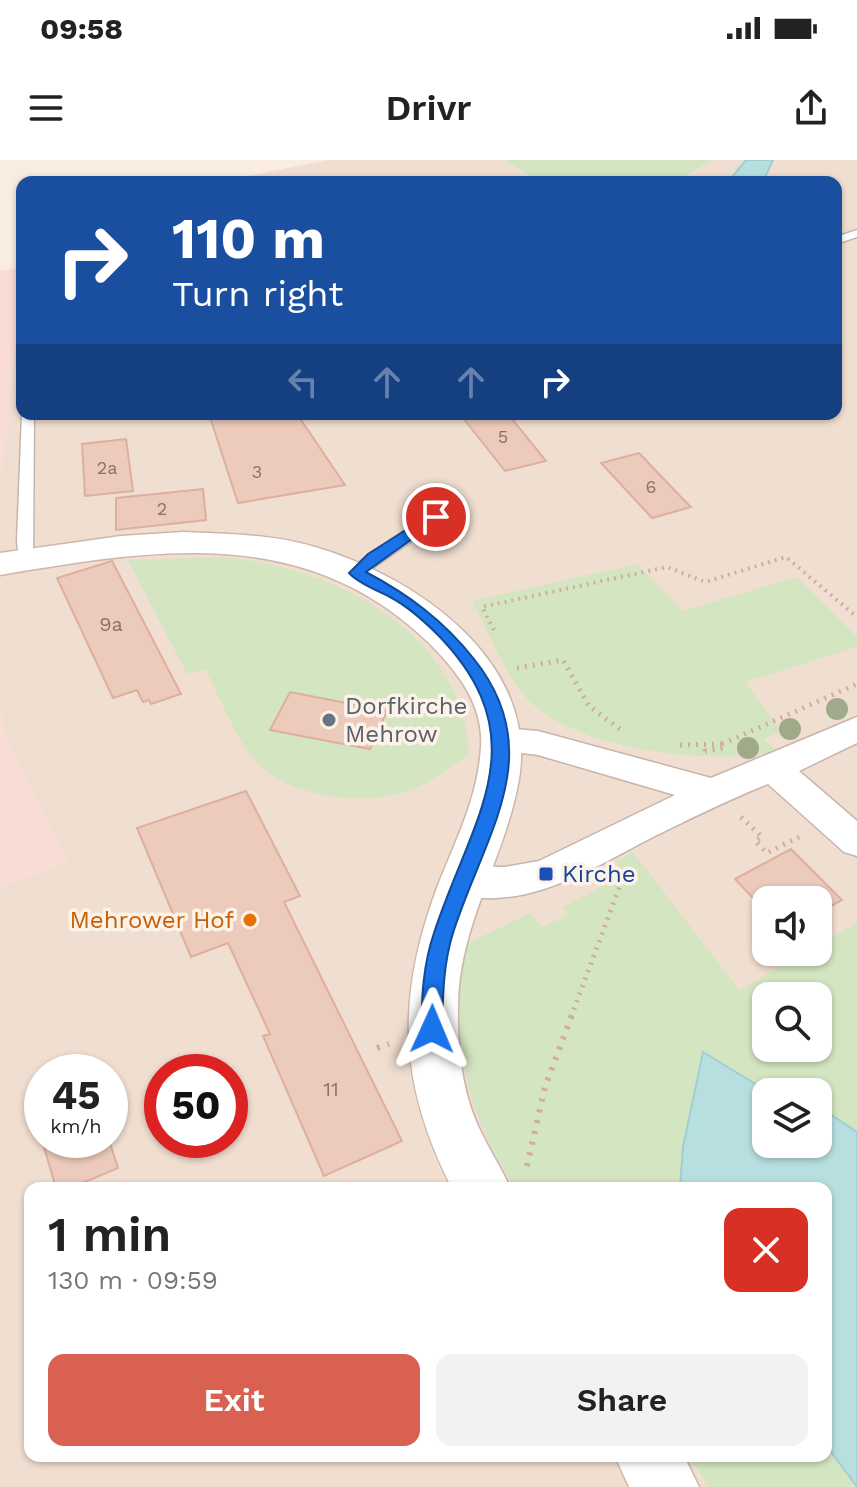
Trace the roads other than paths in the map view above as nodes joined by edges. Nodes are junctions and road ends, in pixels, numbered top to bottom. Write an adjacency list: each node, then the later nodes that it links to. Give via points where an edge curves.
1 (28, 420): 3 (lane, via 24,541)
2 (444, 507): 4 (lane)
3 (13, 562): 4 (main road, via 165,541 222,541 277,549)
4 (356, 573): 6 (main road, via 405,599 444,632 486,685)
5 (857, 729): 7 (street)
6 (502, 740): 8 (street, via 538,743); 10 (main road, via 494,801)
7 (773, 768): 8 (street); 9 (street)
8 (724, 802): 10 (street, via 546,874 505,882)
9 (857, 842)
10 (463, 881): 11 (main road, via 433,978 434,1072 452,1124)
11 (505, 1177)
12 (651, 1462): 13 (main road)
13 (666, 1487)

